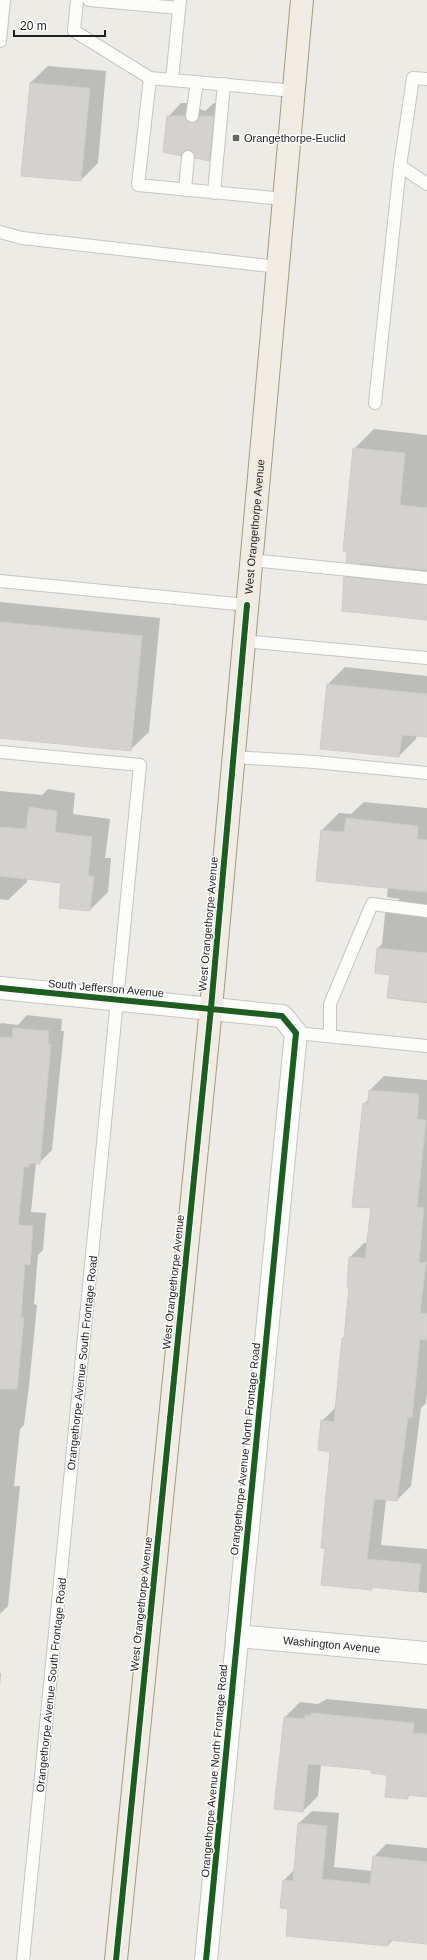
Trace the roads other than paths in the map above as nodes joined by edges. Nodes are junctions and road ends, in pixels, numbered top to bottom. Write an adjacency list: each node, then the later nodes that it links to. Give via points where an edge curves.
1 (4, 0): 6 (lane)
2 (77, 0): 7 (lane, via 74,31)
3 (89, 0): 5 (lane)
4 (302, 0): 12 (main road, West Orangethorpe Avenue)
5 (180, 4): 9 (lane)
6 (0, 41)
7 (150, 78): 9 (lane); 17 (lane, via 138,185)
8 (427, 79): 15 (lane, via 413,78)
9 (172, 80): 10 (lane)
10 (196, 82): 11 (lane); 13 (lane)
11 (224, 84): 12 (lane); 18 (lane)
12 (294, 91): 19 (main road, West Orangethorpe Avenue)
13 (192, 116)
14 (188, 157): 17 (lane)
15 (400, 166): 16 (lane); 22 (lane)
16 (427, 184)
17 (185, 190): 18 (lane)
18 (214, 193): 19 (lane)
19 (284, 199): 21 (main road, West Orangethorpe Avenue)
20 (0, 232): 21 (lane, via 22,238)
21 (278, 268): 23 (main road, West Orangethorpe Avenue)
22 (375, 402)
23 (252, 560): 24 (lane); 26 (main road, West Orangethorpe Avenue)
24 (427, 578)
25 (0, 581): 26 (lane)
26 (247, 605): 27 (main road, West Orangethorpe Avenue)
27 (244, 641): 28 (lane); 30 (main road, West Orangethorpe Avenue)
28 (427, 658)
29 (0, 752): 34 (lane, Orangethorpe Avenue South Frontage Road, via 140,765)
30 (233, 757): 31 (lane); 35 (main road, West Orangethorpe Avenue)
31 (427, 773)
32 (427, 911): 37 (lane, via 372,904 330,1004)
33 (0, 988): 34 (street, South Jefferson Avenue)
34 (118, 1000): 35 (street, South Jefferson Avenue); 41 (lane, Orangethorpe Avenue South Frontage Road)
35 (211, 1008): 36 (street, via 282,1016); 42 (main road, West Orangethorpe Avenue)
36 (296, 1033): 37 (lane); 39 (street, Orangethorpe Avenue North Frontage Road)
37 (330, 1035): 38 (lane)
38 (427, 1046)
39 (237, 1636): 40 (street, Washington Avenue); 43 (street, Orangethorpe Avenue North Frontage Road)
40 (427, 1653)
41 (23, 1960)
42 (116, 1960)
43 (206, 1960)

